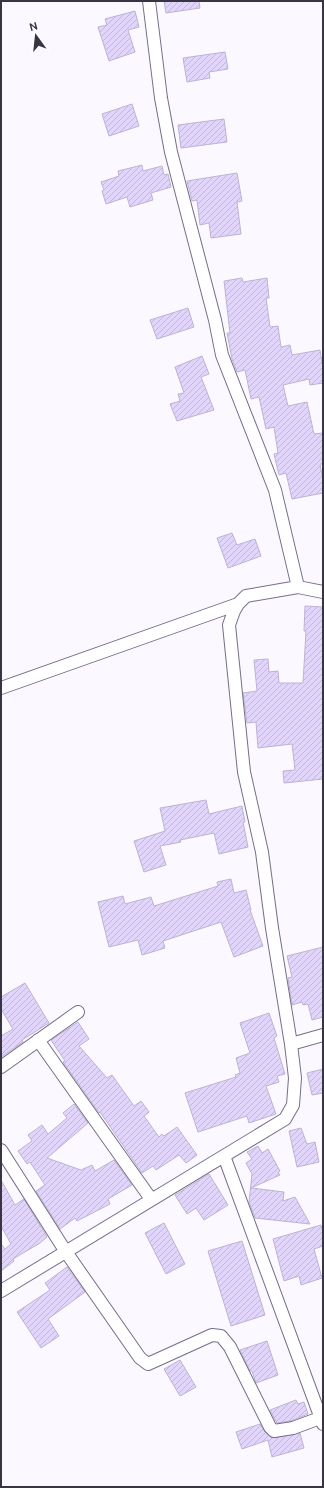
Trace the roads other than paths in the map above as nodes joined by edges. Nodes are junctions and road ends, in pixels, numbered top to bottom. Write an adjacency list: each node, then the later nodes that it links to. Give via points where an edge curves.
1 (149, 1): 2 (street, via 161,98 171,152 222,355 275,490)
2 (298, 587): 3 (street); 4 (street, via 246,596)
3 (323, 592)
4 (238, 604): 5 (street); 9 (street, via 229,625 244,772 262,852)
5 (1, 688)
6 (78, 1012): 8 (street)
7 (323, 1035): 9 (street)
8 (38, 1040): 10 (street); 13 (street)
9 (291, 1044): 12 (street, via 295,1078 293,1105 285,1119)
10 (1, 1067)
11 (1, 1150): 14 (street)
12 (224, 1156): 13 (street); 16 (street)
13 (151, 1199): 14 (street)
14 (66, 1252): 15 (street); 16 (street, via 140,1358 148,1364 212,1335 221,1336 230,1346 274,1431)
15 (1, 1291)
16 (322, 1421)

